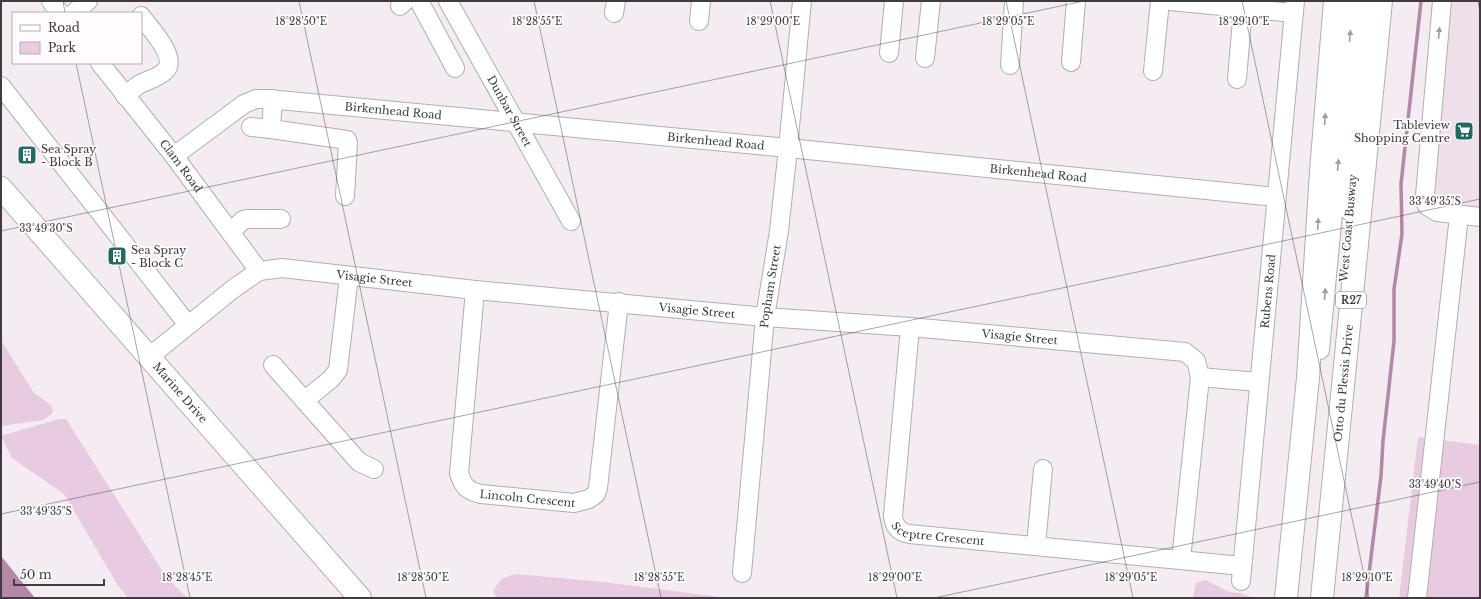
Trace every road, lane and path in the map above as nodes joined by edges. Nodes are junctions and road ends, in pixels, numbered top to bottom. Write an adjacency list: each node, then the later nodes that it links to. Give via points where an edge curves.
1 (50, 1): 21 (street)
2 (88, 1): 22 (street)
3 (419, 1): 30 (street)
4 (448, 1): 36 (street, Dunbar Street)
5 (701, 1): 24 (street)
6 (802, 1): 39 (street, Popham Street)
7 (894, 1): 25 (street)
8 (931, 1): 26 (street)
9 (1014, 1): 29 (street)
10 (1076, 1): 27 (street)
11 (1160, 1): 31 (street)
12 (1170, 1): 18 (street)
13 (1335, 1): 68 (main road, one-way to 13, via 1308,378)
14 (1353, 1): 69 (street, West Coast Busway, one-way to 14)
15 (1368, 1): 70 (street, West Coast Busway)
16 (1380, 1): 71 (main road, Otto du Plessis Drive / R27)
17 (1442, 1): 44 (street, one-way to 17, via 1437,212 1428,206 1425,195)
18 (1206, 3): 19 (street)
19 (1247, 6): 20 (street); 32 (street)
20 (1294, 7): 43 (street, Rubens Road)
21 (59, 12)
22 (75, 12)
23 (142, 17): 34 (street, via 163,46 169,65 164,72 140,84)
24 (699, 21)
25 (889, 53)
26 (925, 58)
27 (1071, 62)
28 (101, 64): 34 (street, Clam Road)
29 (1010, 65)
30 (455, 68)
31 (1153, 71)
32 (1237, 79)
33 (1, 86): 54 (street)
34 (125, 96): 40 (street, Clam Road)
35 (273, 100): 36 (street, Birkenhead Road); 38 (street); 40 (street, Birkenhead Road, via 256,99 244,104)
36 (516, 123): 39 (street, Birkenhead Road); 47 (street, Dunbar Street)
37 (251, 127): 38 (street)
38 (271, 129): 42 (street, via 347,140)
39 (788, 148): 43 (street, Birkenhead Road); 53 (street, Popham Street, via 779,232)
40 (174, 156): 48 (street, Clam Road)
41 (1, 188): 56 (main road, Marine Drive)
42 (345, 196)
43 (1276, 197): 59 (street, Rubens Road)
44 (1460, 216): 45 (street); 72 (street)
45 (1480, 218)
46 (281, 219): 48 (street, via 243,220)
47 (571, 221)
48 (231, 232): 49 (street, Clam Road)
49 (260, 271): 50 (street, Visagie Street, via 282,268); 54 (street, Visagie Street)
50 (350, 276): 51 (street, Visagie Street); 60 (street, via 338,370)
51 (475, 290): 52 (street, Visagie Street); 52 (street, Lincoln Crescent, via 459,473 462,483 471,492 482,494 574,503 596,494 600,484)
52 (619, 302): 53 (street, Visagie Street)
53 (765, 317): 55 (street, Visagie Street); 65 (street, Popham Street)
54 (188, 325): 56 (street, Visagie Street)
55 (910, 327): 58 (street, Visagie Street, via 1184,352 1196,361); 63 (street, Sceptre Crescent, via 892,516 895,526 909,534)
56 (149, 357): 67 (main road, Marine Drive)
57 (273, 365): 60 (street)
58 (1200, 378): 59 (street); 64 (street)
59 (1258, 382): 66 (street, Rubens Road)
60 (305, 400): 61 (street, via 359,462)
61 (374, 469)
62 (1043, 469): 63 (street)
63 (1036, 546): 64 (street, Sceptre Crescent)
64 (1181, 560): 66 (street, Sceptre Crescent)
65 (742, 573)
66 (1241, 573)
67 (360, 598)
68 (1286, 598)
69 (1296, 598)
70 (1311, 598)
71 (1322, 598)
72 (1417, 598)

